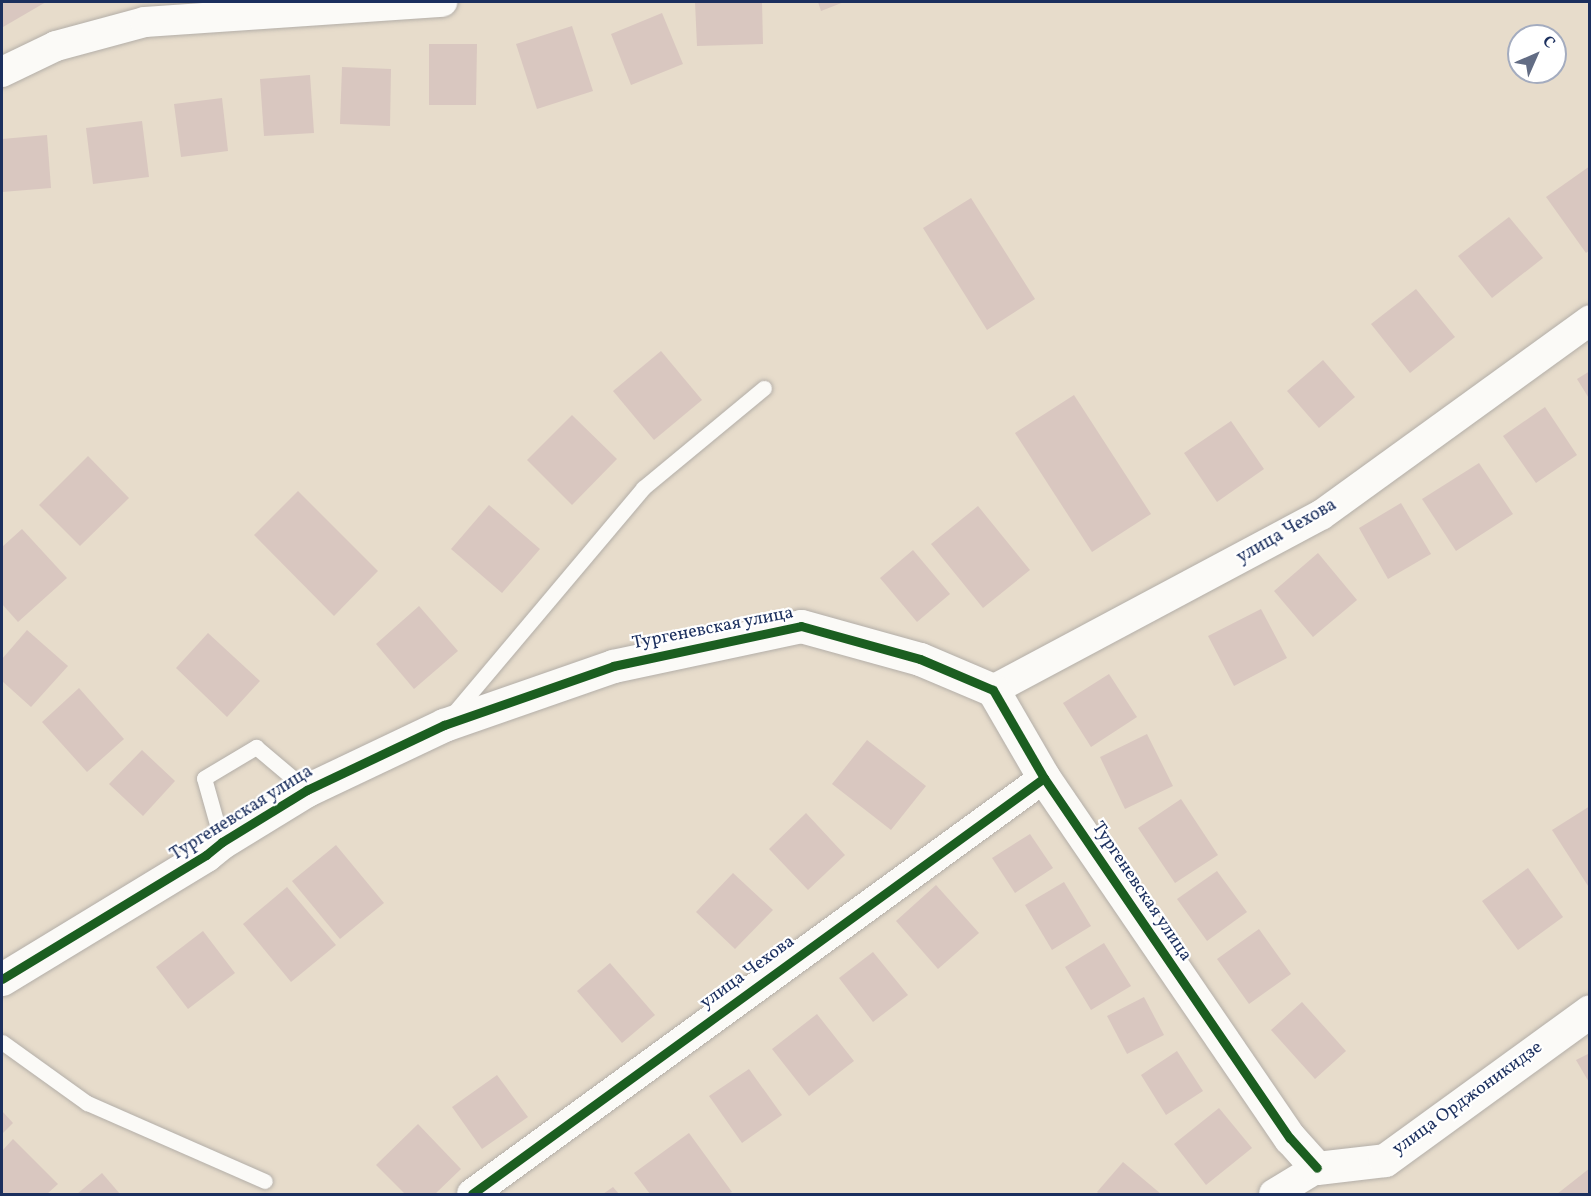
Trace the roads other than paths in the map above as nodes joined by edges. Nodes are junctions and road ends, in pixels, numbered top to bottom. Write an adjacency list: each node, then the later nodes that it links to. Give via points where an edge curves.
1 (442, 2): 2 (street, via 145,22 56,46)
2 (2, 72)
3 (1590, 320): 5 (street, улица Чехова, via 1321,515)
4 (764, 388): 6 (lane, via 643,488)
5 (993, 690): 6 (street, Тургеневская улица, via 920,659 801,626 613,666); 7 (street, Тургеневская улица)
6 (444, 725): 8 (street, Тургеневская улица)
7 (1044, 778): 13 (street, Тургеневская улица, via 1290,1138); 15 (street, улица Чехова)
8 (307, 790): 9 (street, Тургеневская улица); 9 (lane, via 256,747 204,778)
9 (222, 842): 10 (street, Тургеневская улица)
10 (2, 979)
11 (1590, 1011): 13 (street, улица Орджоникидзе, via 1385,1160)
12 (2, 1042): 14 (lane, via 87,1103)
13 (1317, 1168): 16 (street, улица Орджоникидзе)
14 (265, 1180)
15 (472, 1194)
16 (1274, 1194)

